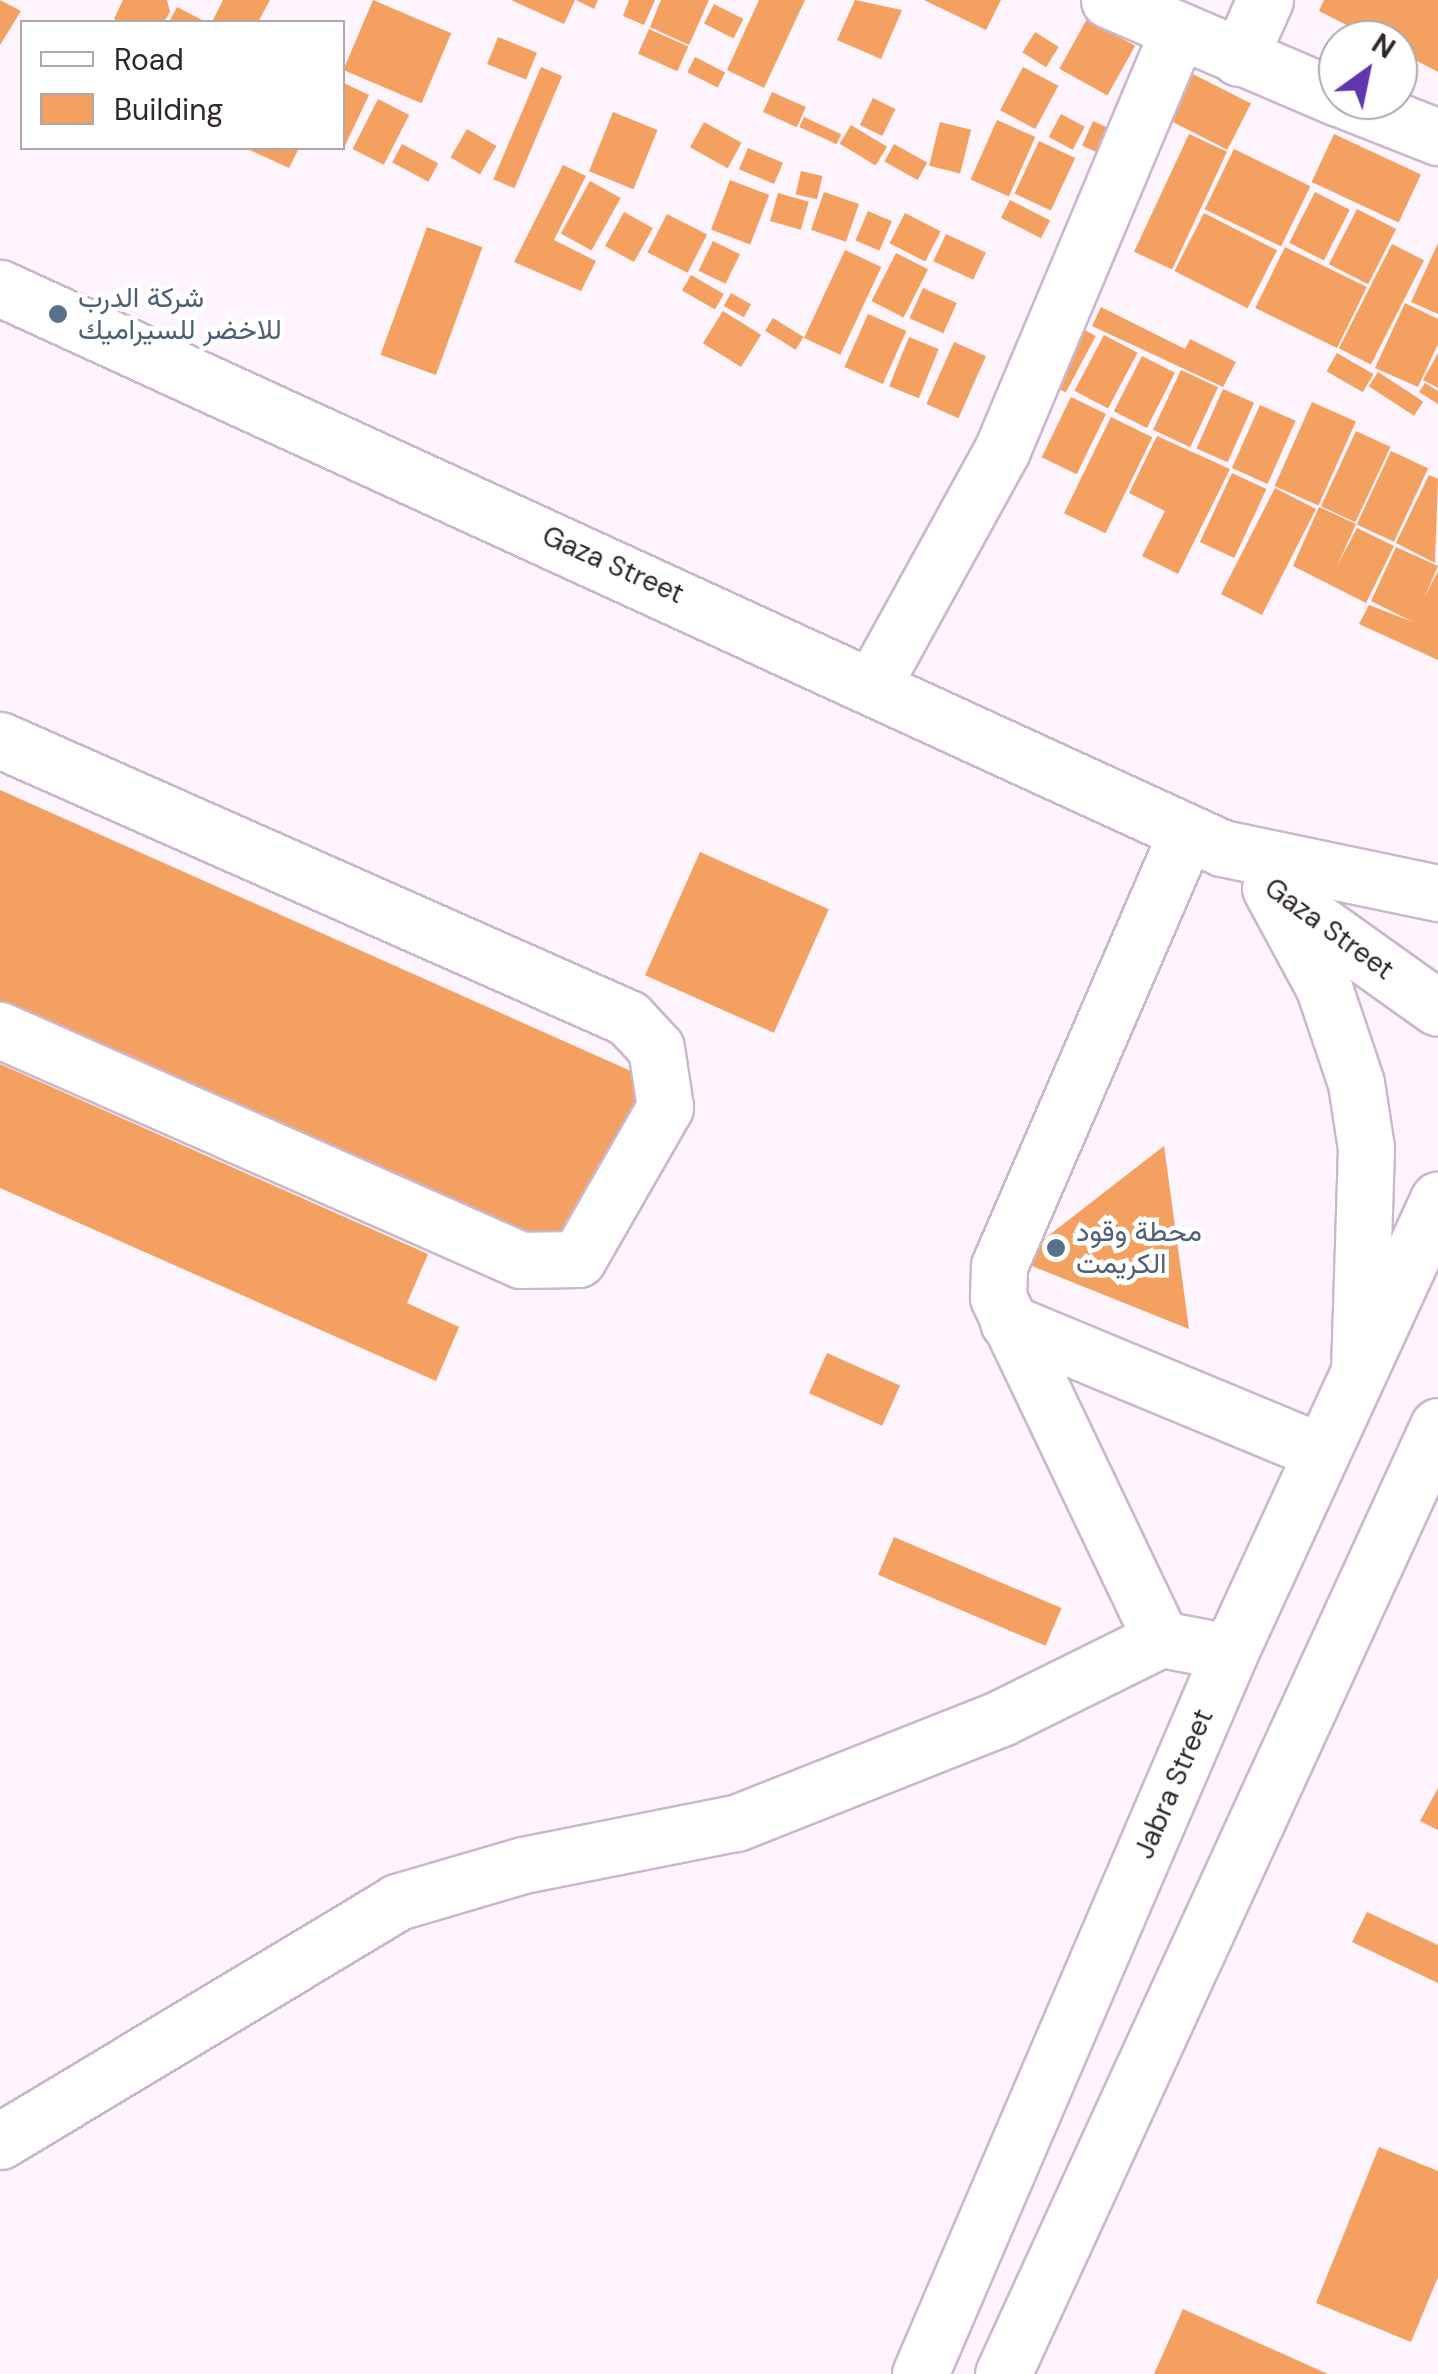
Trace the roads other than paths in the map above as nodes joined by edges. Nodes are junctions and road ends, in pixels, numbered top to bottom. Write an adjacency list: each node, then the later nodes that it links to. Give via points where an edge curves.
1 (1109, 0): 3 (street)
2 (1265, 0): 4 (street)
3 (1178, 32): 4 (street); 9 (street, via 1002,450)
4 (1239, 58): 5 (street)
5 (1318, 90)
6 (1393, 120): 7 (street)
7 (1438, 138)
8 (0, 288): 9 (street, Gaza Street)
9 (874, 683): 11 (street, Gaza Street)
10 (0, 740): 15 (street, via 628,1018 656,1048 665,1107 578,1260 521,1260)
11 (1204, 840): 12 (street, Gaza Street); 13 (street, Gaza Street); 17 (street, via 999,1266)
12 (1270, 888): 14 (street, Gaza Street); 18 (street, via 1324,988 1356,1083 1366,1148)
13 (1438, 893)
14 (1438, 1008)
15 (0, 1030)
16 (1438, 1199): 18 (street, Jabra Street)
17 (1008, 1322): 20 (street); 21 (street)
18 (1359, 1366): 20 (street, Jabra Street)
19 (1438, 1426): 25 (street)
20 (1320, 1451): 22 (street, Jabra Street)
21 (1161, 1639): 22 (street); 23 (street, via 1001,1718 736,1823 523,1865 398,1902)
22 (1230, 1652): 24 (street, Jabra Street)
23 (0, 2141)
24 (920, 2374)
25 (1003, 2374)

